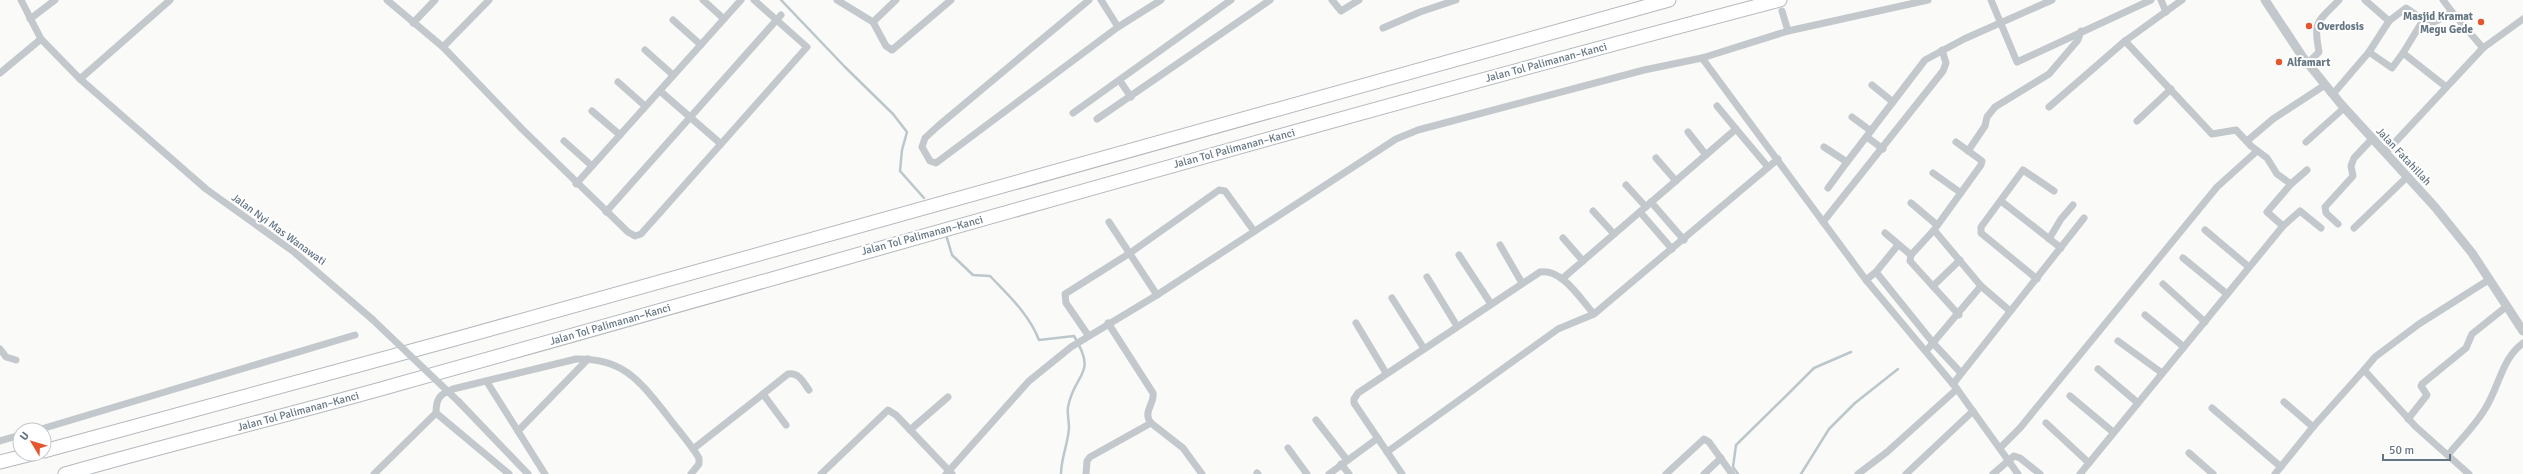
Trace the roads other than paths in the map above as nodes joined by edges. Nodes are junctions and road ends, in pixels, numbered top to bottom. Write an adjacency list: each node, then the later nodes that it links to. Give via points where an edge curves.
1 (21, 0): 36 (street, Jalan Nyi Mas Wanawati)
2 (55, 0): 36 (street)
3 (170, 0): 62 (street)
4 (387, 0): 43 (street)
5 (435, 0): 43 (street)
6 (489, 0): 52 (street)
7 (703, 0): 37 (street)
8 (741, 0): 37 (street)
9 (754, 0): 35 (street)
10 (837, 0): 41 (street)
11 (896, 0): 41 (street)
12 (951, 0): 41 (street, via 892,50 886,46)
13 (1089, 0): 45 (street, via 925,138 922,147 930,161 936,163)
14 (1101, 0): 45 (street)
15 (1161, 0): 45 (street)
16 (1232, 0): 63 (street)
17 (1332, 0): 18 (street, via 1341,11)
18 (1359, 0)
19 (1456, 0): 46 (street)
20 (1669, 0): 212 (highway)
21 (1928, 0): 47 (street)
22 (1990, 0): 44 (street)
23 (2052, 0): 44 (street)
24 (2151, 0): 48 (street)
25 (2161, 0): 33 (street)
26 (2182, 0): 33 (street)
27 (2265, 0): 59 (street, Jalan Fatahillah)
28 (2339, 0): 59 (street, via 2317,22 2315,33 2320,52)
29 (2365, 0): 40 (street)
30 (2443, 0): 34 (street)
31 (1268, 1): 71 (street)
32 (1781, 6): 47 (street); 227 (highway, Jalan Tol Palimanan–Kanci, via 1585,51 861,252 399,384)
33 (2166, 12): 50 (street)
34 (2452, 12): 42 (street, via 2435,22); 53 (street)
35 (779, 17): 79 (street); 92 (street, via 807,47)
36 (30, 19): 49 (street, Jalan Nyi Mas Wanawati)
37 (724, 19): 51 (street)
38 (2523, 19): 53 (street)
39 (673, 20): 51 (street)
40 (2389, 21): 42 (street, via 2406,8); 56 (street)
41 (873, 22)
42 (2422, 22): 57 (street)
43 (412, 23): 52 (street)
44 (1999, 23): 48 (street, via 2017,62); 55 (street)
45 (1118, 27)
46 (1383, 28)
47 (1788, 31): 58 (street)
48 (2081, 31): 95 (street, via 2078,40 2049,74 1991,112)
49 (41, 39): 60 (street); 62 (street, Jalan Nyi Mas Wanawati)
50 (2125, 41): 68 (street); 75 (street)
51 (701, 45): 61 (street)
52 (442, 47): 108 (street)
53 (2483, 48): 67 (street)
54 (645, 50): 61 (street)
55 (1942, 50): 72 (street, via 1925,60); 94 (street, via 1946,63 1943,71)
56 (2369, 52): 57 (street, via 2392,68); 70 (street)
57 (2403, 54): 67 (street)
58 (1702, 58): 100 (street); 129 (street, via 1644,70 1418,130 1396,139)
59 (2308, 63): 65 (street, Jalan Fatahillah)
60 (0, 73)
61 (673, 75): 69 (street)
62 (80, 79): 229 (street, Jalan Nyi Mas Wanawati, bridge, via 206,189 294,252 372,319 459,402)
63 (1120, 81): 71 (street); 78 (street)
64 (618, 82): 73 (street)
65 (2325, 84): 70 (street, Jalan Fatahillah); 89 (street, via 2273,119)
66 (1872, 85): 72 (street)
67 (2445, 86): 97 (street)
68 (2171, 89): 82 (street); 89 (street, via 2212,134 2218,135 2234,129)
69 (660, 91): 73 (street); 79 (street)
70 (2333, 94): 76 (street, Jalan Fatahillah)
71 (1131, 97): 81 (street)
72 (1893, 102): 85 (street)
73 (645, 106): 86 (street)
74 (1717, 106): 83 (street)
75 (2049, 107)
76 (2344, 108): 87 (street, Jalan Fatahillah); 91 (street)
77 (592, 110): 86 (street)
78 (1073, 113)
79 (690, 117): 92 (street); 119 (street)
80 (1852, 117): 85 (street)
81 (1097, 119)
82 (2137, 121)
83 (1736, 129): 98 (street); 103 (street)
84 (1688, 132): 98 (street)
85 (1869, 134): 94 (street); 101 (street)
86 (620, 135): 102 (street)
87 (2372, 140): 97 (street, Jalan Fatahillah); 123 (street, via 2355,156 2351,166 2353,176 2325,207 2326,213)
88 (564, 141): 102 (street)
89 (2247, 141): 96 (street)
90 (1956, 142): 95 (street)
91 (2306, 142)
92 (721, 144): 119 (street, via 641,234 631,235)
93 (1824, 147): 101 (street)
94 (1883, 149): 122 (street)
95 (1968, 151): 113 (street, via 1982,162)
96 (2257, 151): 110 (street, via 2267,158 2277,174); 211 (street, via 2217,187 2020,428)
97 (2385, 153): 106 (street, Jalan Fatahillah)
98 (1706, 155): 107 (street)
99 (1656, 158): 107 (street)
100 (1778, 159): 103 (street); 122 (street)
101 (1847, 162): 111 (street)
102 (592, 166): 108 (street)
103 (1768, 167): 134 (street)
104 (2307, 170): 110 (street)
105 (1933, 172): 113 (street)
106 (2407, 177): 127 (street); 150 (street, Jalan Fatahillah, via 2440,213)
107 (1676, 181): 117 (street)
108 (576, 184): 119 (street)
109 (1626, 184): 117 (street)
110 (2291, 184): 124 (street, via 2268,212)
111 (1828, 188)
112 (2054, 192): 114 (street, via 2023,170)
113 (1961, 193): 125 (street)
114 (2002, 200): 133 (street); 149 (street, via 1980,227 1981,233)
115 (1911, 203): 125 (street)
116 (2073, 205): 133 (street)
117 (1646, 207): 130 (street); 134 (street); 138 (street)
118 (1593, 211): 130 (street)
119 (606, 212)
120 (2084, 218): 137 (street)
121 (1109, 222): 139 (street)
122 (1823, 222): 151 (street)
123 (2338, 224)
124 (2282, 226): 126 (street, via 2300,211); 145 (street)
125 (1935, 228): 141 (street); 144 (street)
126 (2321, 228)
127 (2354, 228)
128 (2205, 230): 145 (street)
129 (1254, 231): 139 (street, via 1222,190); 157 (street)
130 (1614, 234): 143 (street)
131 (1885, 234): 136 (street)
132 (1563, 238): 143 (street)
133 (2049, 239): 137 (street)
134 (1684, 240): 138 (street)
135 (1500, 245): 152 (street)
136 (1898, 245): 141 (street); 146 (street)
137 (2061, 248): 149 (street)
138 (1672, 250): 162 (street)
139 (1130, 253): 157 (street); 171 (street, via 1065,294 1066,303)
140 (1459, 255): 159 (street)
141 (1911, 255): 154 (street, via 1910,261)
142 (2183, 258): 156 (street)
143 (1583, 260): 148 (street)
144 (1960, 260): 154 (street); 155 (street)
145 (2249, 267): 156 (street)
146 (1876, 272): 151 (street); 174 (street)
147 (1427, 277): 168 (street)
148 (1562, 279): 152 (street, via 1544,271); 162 (street)
149 (2037, 279): 161 (street)
150 (2490, 279): 160 (street, Jalan Fatahillah); 182 (street, via 2375,357)
151 (1866, 280): 178 (street)
152 (1522, 282): 159 (street)
153 (2163, 284): 165 (street)
154 (1934, 286): 163 (street)
155 (1982, 286): 161 (street); 163 (street)
156 (2227, 294): 165 (street)
157 (1157, 295): 166 (street)
158 (1392, 298): 176 (street)
159 (1491, 304): 168 (street)
160 (2507, 306): 169 (street, Jalan Fatahillah); 197 (street, via 2472,334 2466,348 2422,384 2427,395)
161 (2010, 311): 184 (street)
162 (1594, 314): 214 (street, via 1558,330)
163 (1959, 315): 174 (street)
164 (2145, 316): 175 (street)
165 (2205, 322): 175 (street)
166 (1108, 323): 171 (street); 199 (street, via 1153,393 1148,413)
167 (1356, 323): 183 (street)
168 (1457, 326): 176 (street)
169 (2523, 331)
170 (355, 335): 202 (street)
171 (1086, 336): 225 (street, via 1019,391)
172 (2118, 340): 185 (street)
173 (2523, 343): 216 (street, via 2509,356 2495,393 2484,411)
174 (1934, 344): 178 (street); 184 (street)
175 (2184, 347): 185 (street)
176 (1423, 348): 183 (street)
177 (0, 349): 180 (street, via 6,357)
178 (1926, 351): 187 (street)
179 (588, 359): 186 (street, via 576,359); 205 (street); 213 (street, via 611,364 632,374)
180 (16, 360)
181 (2098, 369): 193 (street)
182 (2364, 370): 197 (street); 203 (street)
183 (1386, 373): 208 (street, via 1358,393 1354,399)
184 (1961, 373): 187 (street)
185 (2162, 373): 193 (street)
186 (487, 382): 196 (street, via 441,394 436,404); 205 (street)
187 (1955, 387): 195 (street); 242 (street, via 1887,452)
188 (809, 390): 189 (street, via 799,376 793,373 788,374)
189 (763, 394): 201 (street); 213 (street)
190 (2070, 396): 206 (street)
191 (948, 397): 204 (street)
192 (2284, 402): 203 (street)
193 (2138, 403): 206 (street)
194 (2212, 408): 223 (street)
195 (1974, 411): 211 (street); 226 (street)
196 (436, 413): 224 (street); 228 (street)
197 (2408, 419): 216 (street)
198 (1316, 420): 221 (street)
199 (1151, 423): 233 (street, via 1090,457 1087,461); 234 (street, via 1183,448)
200 (2046, 423): 222 (street)
201 (786, 425)
202 (52, 426)
203 (2313, 427): 223 (street)
204 (910, 430): 225 (street); 232 (street, via 896,414 888,410)
205 (518, 431): 230 (street)
206 (2113, 432): 222 (street)
207 (12, 437): 209 (street)
208 (1378, 438): 214 (street); 221 (street)
209 (0, 441)
210 (1288, 448): 235 (street)
211 (2000, 448): 219 (street)
212 (52, 449)
213 (693, 449): 231 (street, via 700,458 699,464)
214 (1387, 452): 238 (street)
215 (2189, 453): 247 (street)
216 (2448, 455): 249 (street)
217 (1721, 458): 239 (street, via 1704,439); 240 (street); 241 (street)
218 (12, 459): 220 (highway)
219 (2008, 460): 243 (street); 244 (street); 245 (street, via 2016,456)
220 (0, 462)
221 (1344, 462): 236 (street); 237 (street)
222 (2089, 462): 246 (street)
223 (2281, 467): 248 (street)
224 (504, 473)
225 (949, 473)
226 (1909, 473)
227 (65, 474)
228 (374, 474)
229 (528, 474)
230 (545, 474)
231 (691, 474)
232 (820, 474)
233 (1086, 474)
234 (1202, 474)
235 (1306, 474)
236 (1329, 474)
237 (1349, 474)
238 (1402, 474)
239 (1666, 474)
240 (1704, 474)
241 (1732, 474)
242 (1858, 474)
243 (1993, 474)
244 (2018, 474)
245 (2040, 474)
246 (2080, 474)
247 (2213, 474)
248 (2275, 474)
249 (2469, 474)

